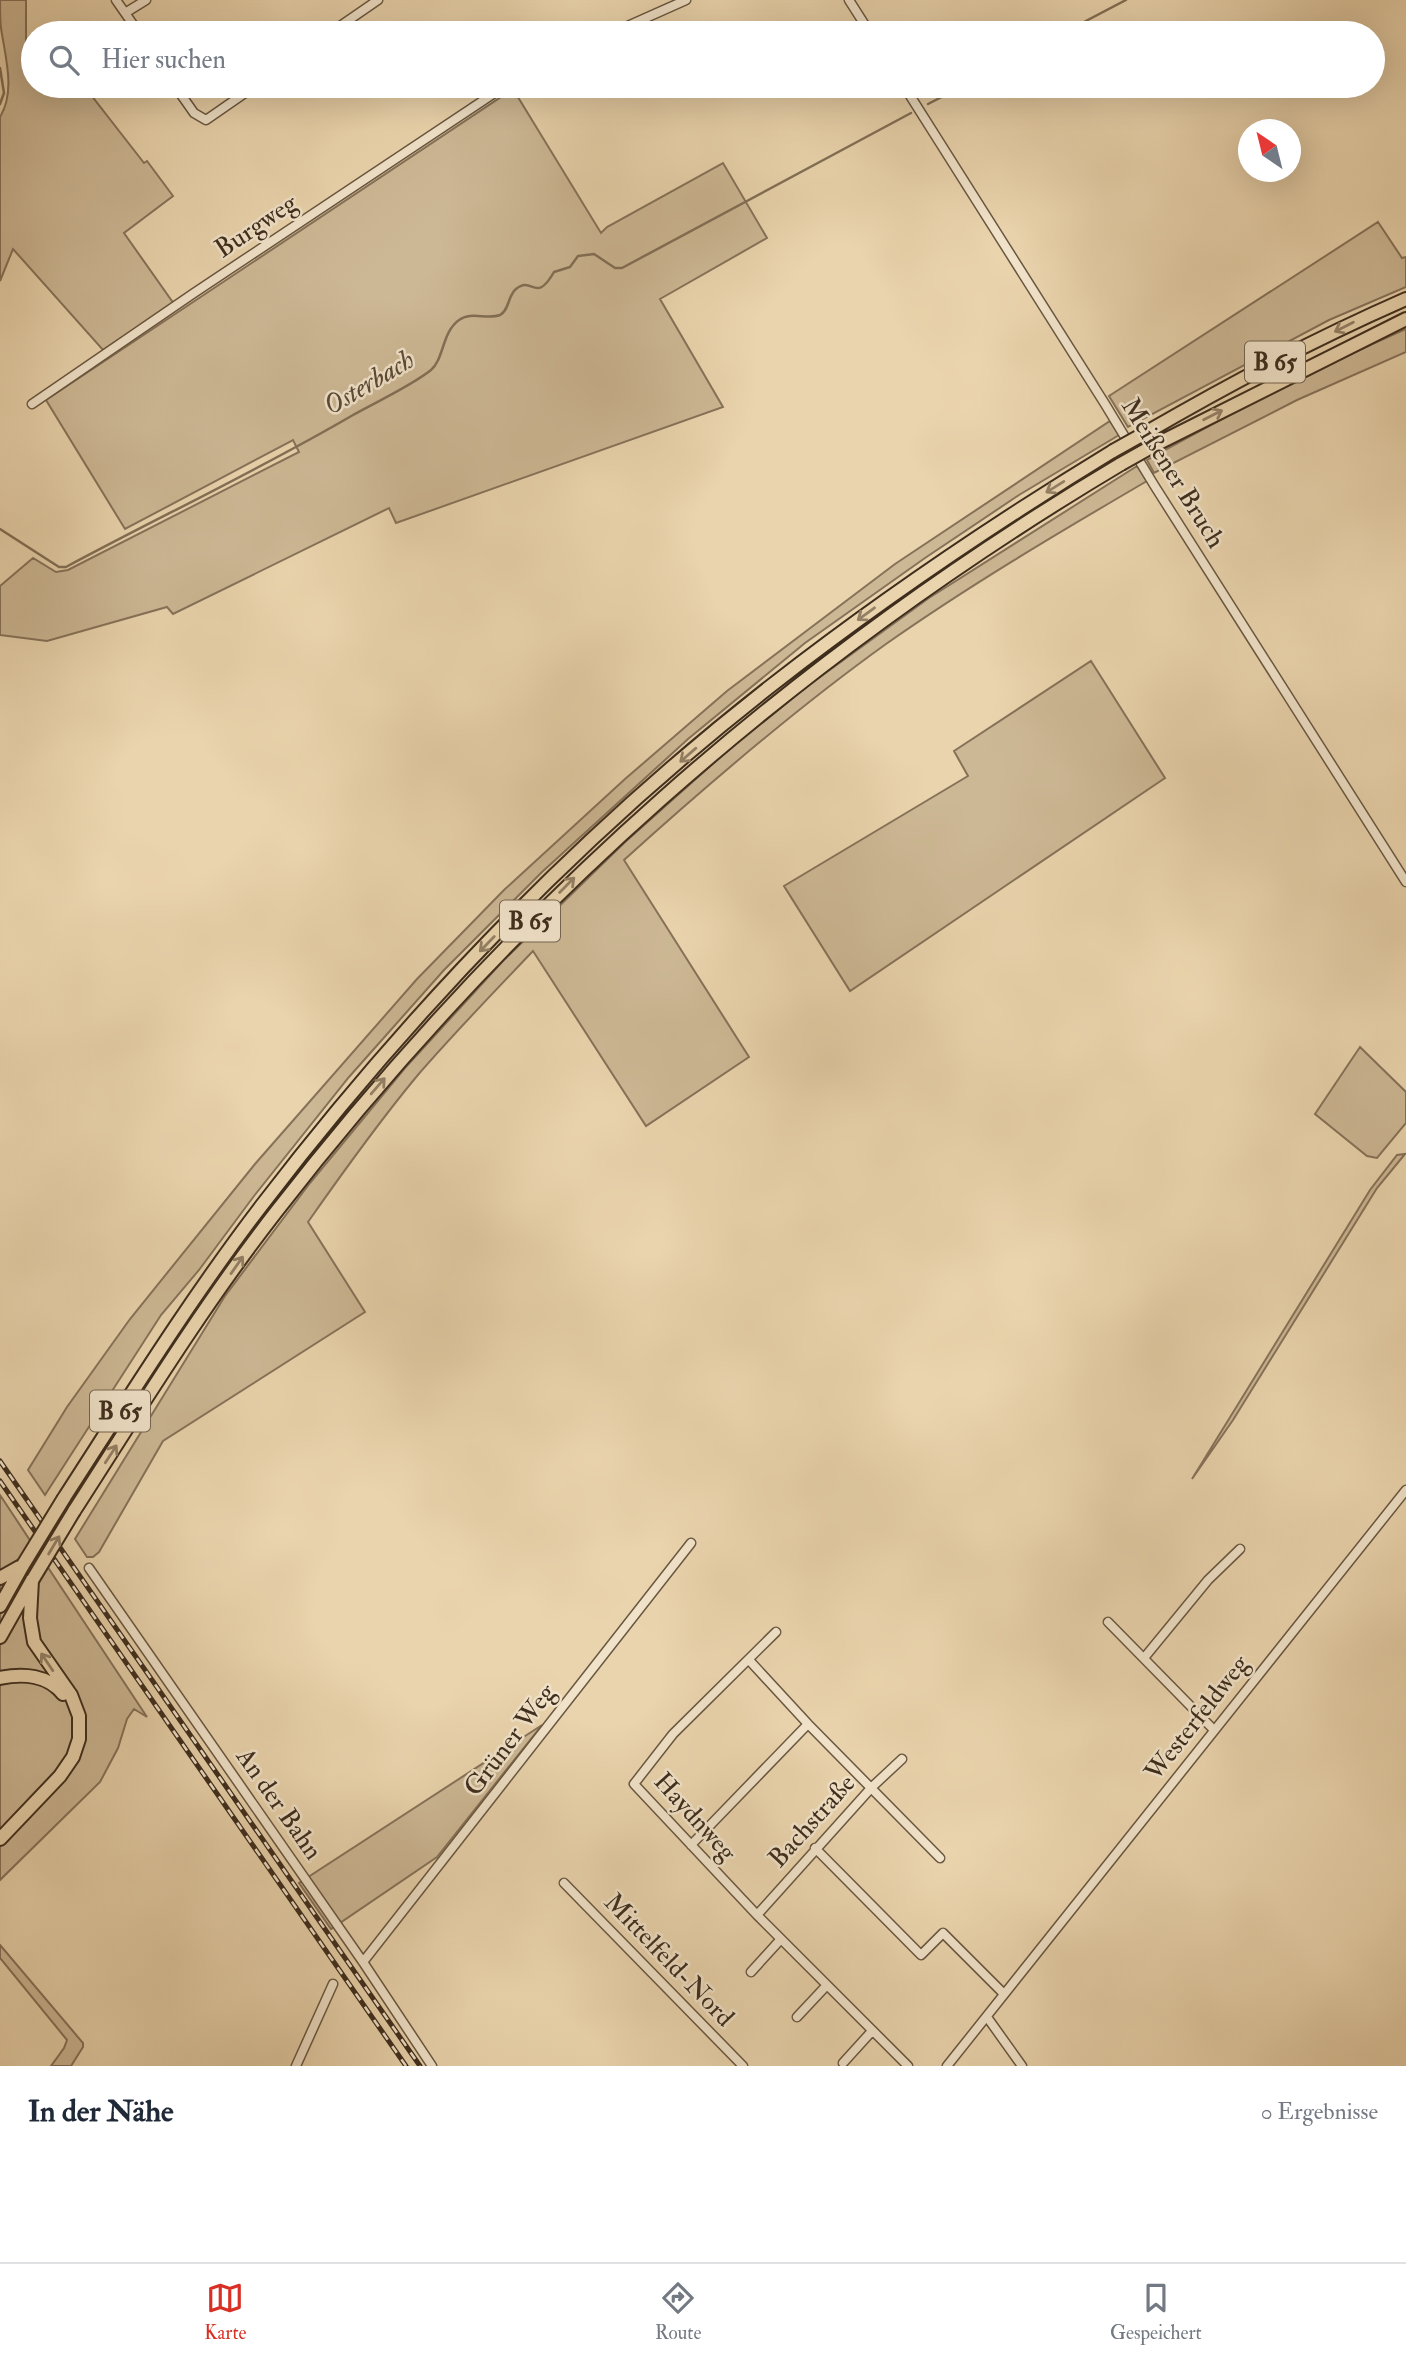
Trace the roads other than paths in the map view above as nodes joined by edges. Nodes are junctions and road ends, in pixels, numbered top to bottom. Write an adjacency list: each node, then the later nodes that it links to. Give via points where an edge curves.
1 (116, 0): 8 (street)
2 (146, 0): 8 (street)
3 (378, 0): 10 (street)
4 (661, 0): 7 (street)
5 (686, 0): 7 (street)
6 (849, 0): 12 (street)
7 (666, 9): 11 (street)
8 (125, 13): 9 (street)
9 (131, 21)
10 (347, 21)
11 (639, 21)
12 (862, 21)
13 (183, 98): 14 (street, via 206,120)
14 (238, 98)
15 (487, 98): 19 (street, Burgweg)
16 (912, 98): 20 (street, Meißener Bruch)
17 (1406, 299): 24 (highway, B 65, one-way to 24, bridge, via 1221,389 953,553 780,679 634,802 512,918 382,1059 262,1205 175,1324)
18 (1406, 319): 27 (highway, B 65, one-way to 18, bridge, via 180,1345 332,1141 523,928 644,813 790,690 961,565 1153,446)
19 (32, 404)
20 (1406, 882)
21 (1406, 1490): 36 (street, Westerfeldweg)
22 (691, 1543): 47 (street, Grüner Weg)
23 (1240, 1549): 32 (street, via 1208,1580)
24 (23, 1565): 26 (highway); 28 (highway, B 65)
25 (89, 1567): 47 (street, An der Bahn)
26 (0, 1578)
27 (33, 1580): 31 (highway, B 65); 40 (highway, one-way to 27, via 60,1776 74,1757 79,1739 79,1716 71,1695 34,1642 30,1618)
28 (0, 1606)
29 (1108, 1622): 32 (street)
30 (776, 1632): 33 (street, Haydnweg)
31 (0, 1637)
32 (1144, 1658): 36 (street)
33 (749, 1660): 35 (street); 41 (street, Haydnweg, via 673,1734 634,1784)
34 (0, 1678): 39 (highway, via 27,1676 58,1687 73,1717 74,1738 54,1775)
35 (808, 1724): 38 (street); 41 (street)
36 (1214, 1730): 51 (street, Westerfeldweg)
37 (902, 1759): 38 (street, Bachstraße)
38 (872, 1787): 42 (street, Bachstraße); 43 (street)
39 (0, 1831)
40 (0, 1839)
41 (691, 1845): 45 (street, Haydnweg)
42 (815, 1848): 45 (street, Bachstraße); 51 (street, via 921,1955 943,1933)
43 (940, 1858)
44 (564, 1883): 58 (street, Mittelfeld-Nord)
45 (757, 1914): 46 (street, Haydnweg)
46 (781, 1939): 48 (street); 50 (street, Haydnweg)
47 (363, 1962): 57 (street, An der Bahn)
48 (751, 1972)
49 (333, 1984): 56 (street)
50 (827, 1985): 52 (street); 54 (street, Haydnweg)
51 (1004, 1994): 53 (street, Westerfeldweg)
52 (797, 2017)
53 (986, 2017): 60 (street, Westerfeldweg); 61 (street)
54 (873, 2031): 55 (street); 59 (street, Haydnweg)
55 (843, 2063)
56 (296, 2066)
57 (432, 2066)
58 (743, 2066)
59 (908, 2066)
60 (947, 2066)
61 (1022, 2066)

